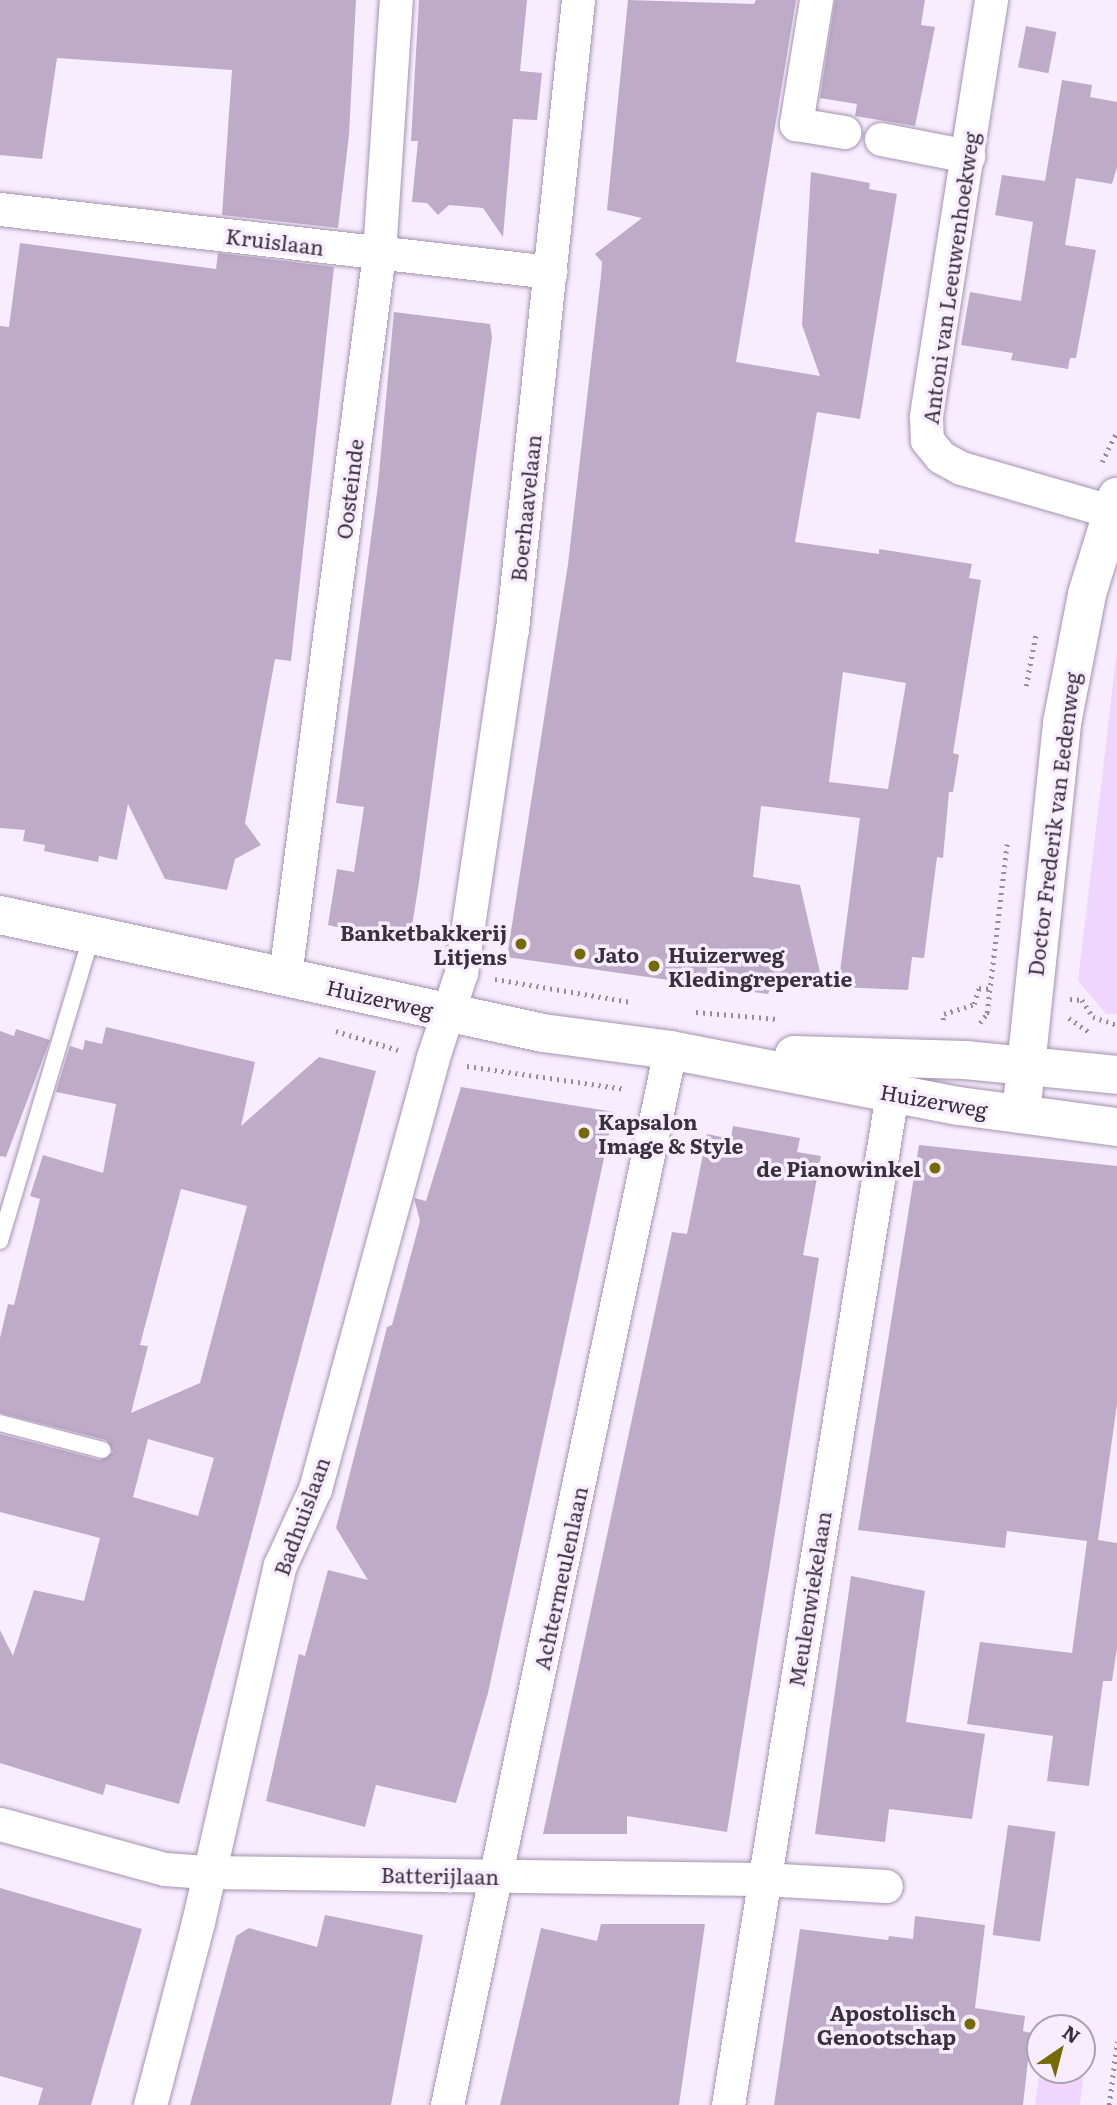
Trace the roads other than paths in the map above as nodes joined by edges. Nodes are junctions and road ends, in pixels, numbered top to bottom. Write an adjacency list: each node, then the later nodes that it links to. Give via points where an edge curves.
1 (396, 0): 9 (street, Oosteinde)
2 (579, 0): 10 (street, Boerhaavelaan)
3 (816, 0): 5 (street, via 796,124)
4 (991, 0): 7 (street, Antoni van Leeuwenhoekweg)
5 (844, 132)
6 (881, 139): 7 (street)
7 (968, 156): 11 (street, Antoni van Leeuwenhoekweg, via 926,417 927,440 941,457 961,468)
8 (0, 209): 9 (street, Kruislaan)
9 (379, 253): 10 (street, Kruislaan); 14 (street, Oosteinde)
10 (550, 272): 15 (street, Boerhaavelaan, via 512,629 461,973)
11 (1114, 504): 17 (main road, Doctor Frederik van Eedenweg, via 1087,594 1062,723)
12 (0, 915): 13 (main road, Huizerweg)
13 (92, 935): 14 (main road, Huizerweg); 22 (lane)
14 (285, 975): 15 (main road, Huizerweg)
15 (449, 1013): 16 (main road, Huizerweg); 26 (street, Badhuislaan, via 432,1060 315,1489 280,1564)
16 (670, 1050): 17 (main road, Huizerweg); 19 (main road, Huizerweg); 27 (street, Achtermeulenlaan)
17 (1026, 1066): 18 (main road, Huizerweg); 20 (main road, Doctor Frederik van Eedenweg)
18 (1117, 1075)
19 (892, 1093): 20 (main road, Huizerweg); 28 (street, Meulenwiekelaan)
20 (1021, 1114): 21 (main road, Huizerweg)
21 (1117, 1127)
22 (0, 1241)
23 (0, 1423): 24 (lane)
24 (103, 1450)
25 (0, 1824): 26 (street, Batterijlaan, via 165,1869)
26 (206, 1872): 27 (street, Batterijlaan); 30 (street, Badhuislaan, via 198,1922)
27 (496, 1876): 28 (street, Batterijlaan); 31 (street, Achtermeulenlaan)
28 (763, 1879): 29 (street, Batterijlaan); 32 (street, Meulenwiekelaan)
29 (886, 1886)
30 (150, 2105)
31 (447, 2105)
32 (728, 2105)

